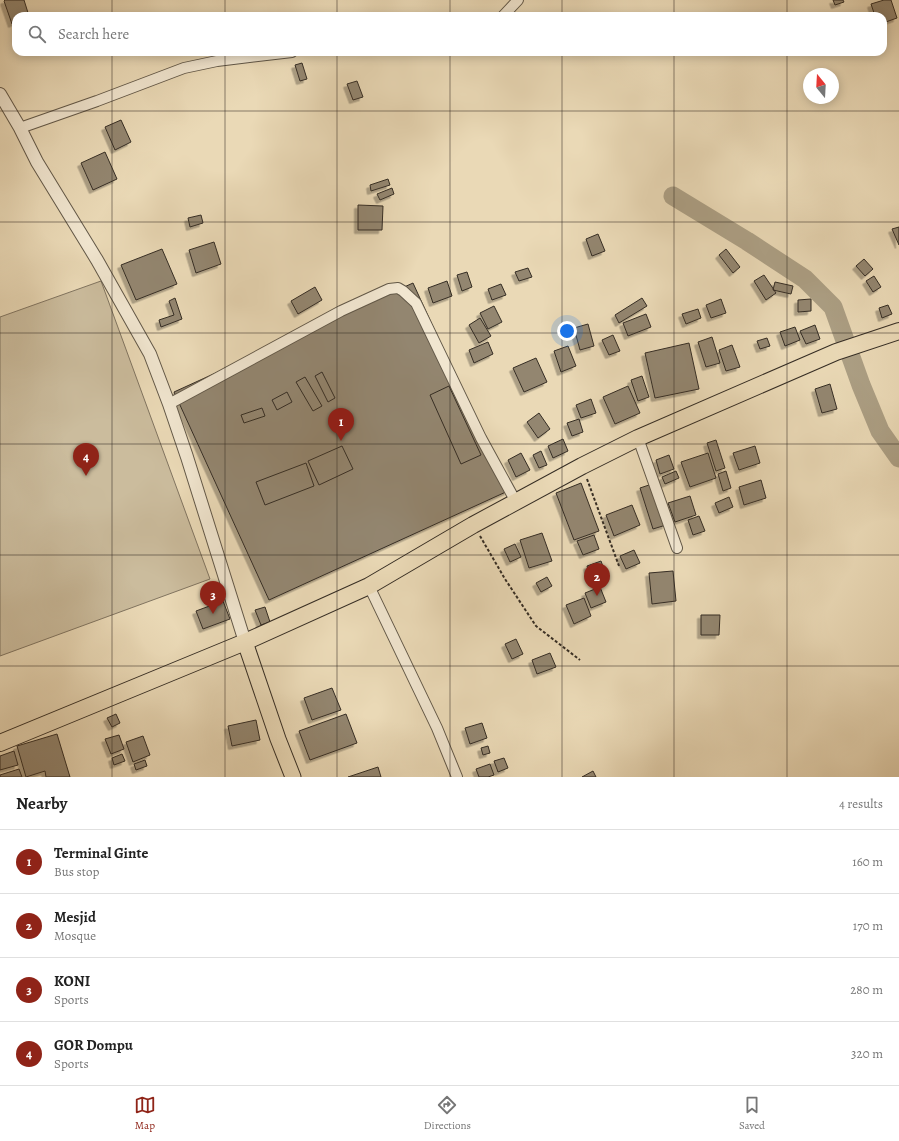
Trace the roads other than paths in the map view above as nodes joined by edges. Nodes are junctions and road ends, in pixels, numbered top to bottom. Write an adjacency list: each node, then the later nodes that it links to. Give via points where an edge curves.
1 (518, 0): 2 (street)
2 (507, 12)
3 (259, 56): 5 (street, via 184,68)
4 (0, 94): 5 (street)
5 (20, 128): 7 (street, via 37,162 97,260 150,354)
6 (899, 331): 8 (highway, via 836,352)
7 (169, 404): 9 (street, via 341,312 389,289 398,288 416,303 481,438); 12 (street)
8 (638, 438): 9 (highway); 10 (street)
9 (516, 502): 11 (highway)
10 (677, 548)
11 (369, 586): 12 (highway); 15 (street)
12 (246, 642): 13 (highway); 14 (main road)
13 (0, 743)
14 (293, 777)
15 (458, 777)

